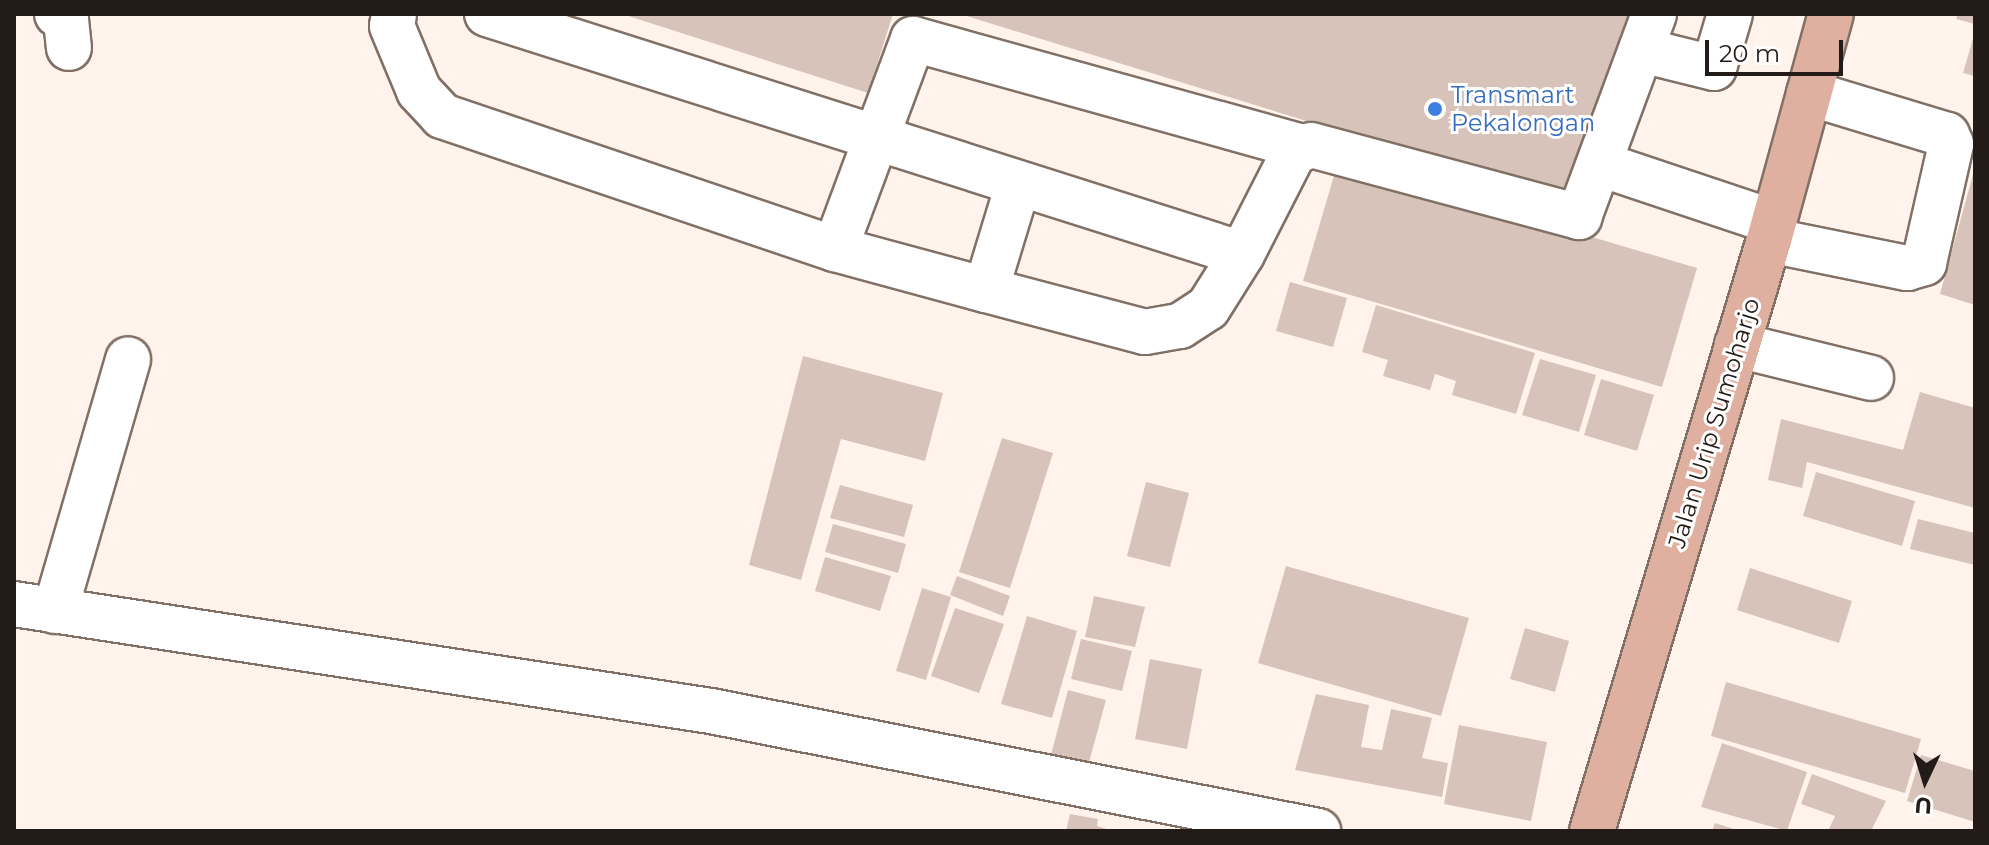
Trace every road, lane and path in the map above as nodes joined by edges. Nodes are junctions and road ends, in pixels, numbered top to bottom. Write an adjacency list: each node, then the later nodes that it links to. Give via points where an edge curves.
1 (394, 14): 12 (street, via 392,26 419,91 442,116)
2 (487, 14): 7 (street)
3 (1730, 14): 5 (street, via 1714,68)
4 (1831, 14): 6 (main road, Jalan Urip Sumoharjo)
5 (1648, 32): 9 (street)
6 (1809, 93): 11 (main road, Jalan Urip Sumoharjo); 11 (street, via 1947,135 1951,144 1924,263 1907,268)
7 (873, 138): 8 (street, via 909,40 916,39); 10 (street); 12 (street)
8 (1300, 146): 9 (street, via 1578,217); 13 (street)
9 (1600, 164): 11 (street)
10 (1018, 185): 13 (street); 14 (street)
11 (1771, 231): 15 (main road, Jalan Urip Sumoharjo)
12 (835, 249): 14 (street)
13 (1242, 254): 14 (street, via 1208,308 1180,326 1145,332)
14 (986, 290)
15 (1737, 345): 17 (street); 20 (main road, Jalan Urip Sumoharjo)
16 (128, 359): 18 (street)
17 (1871, 378)
18 (34, 607): 19 (street, via 711,711)
19 (1318, 831)
20 (1592, 831)

